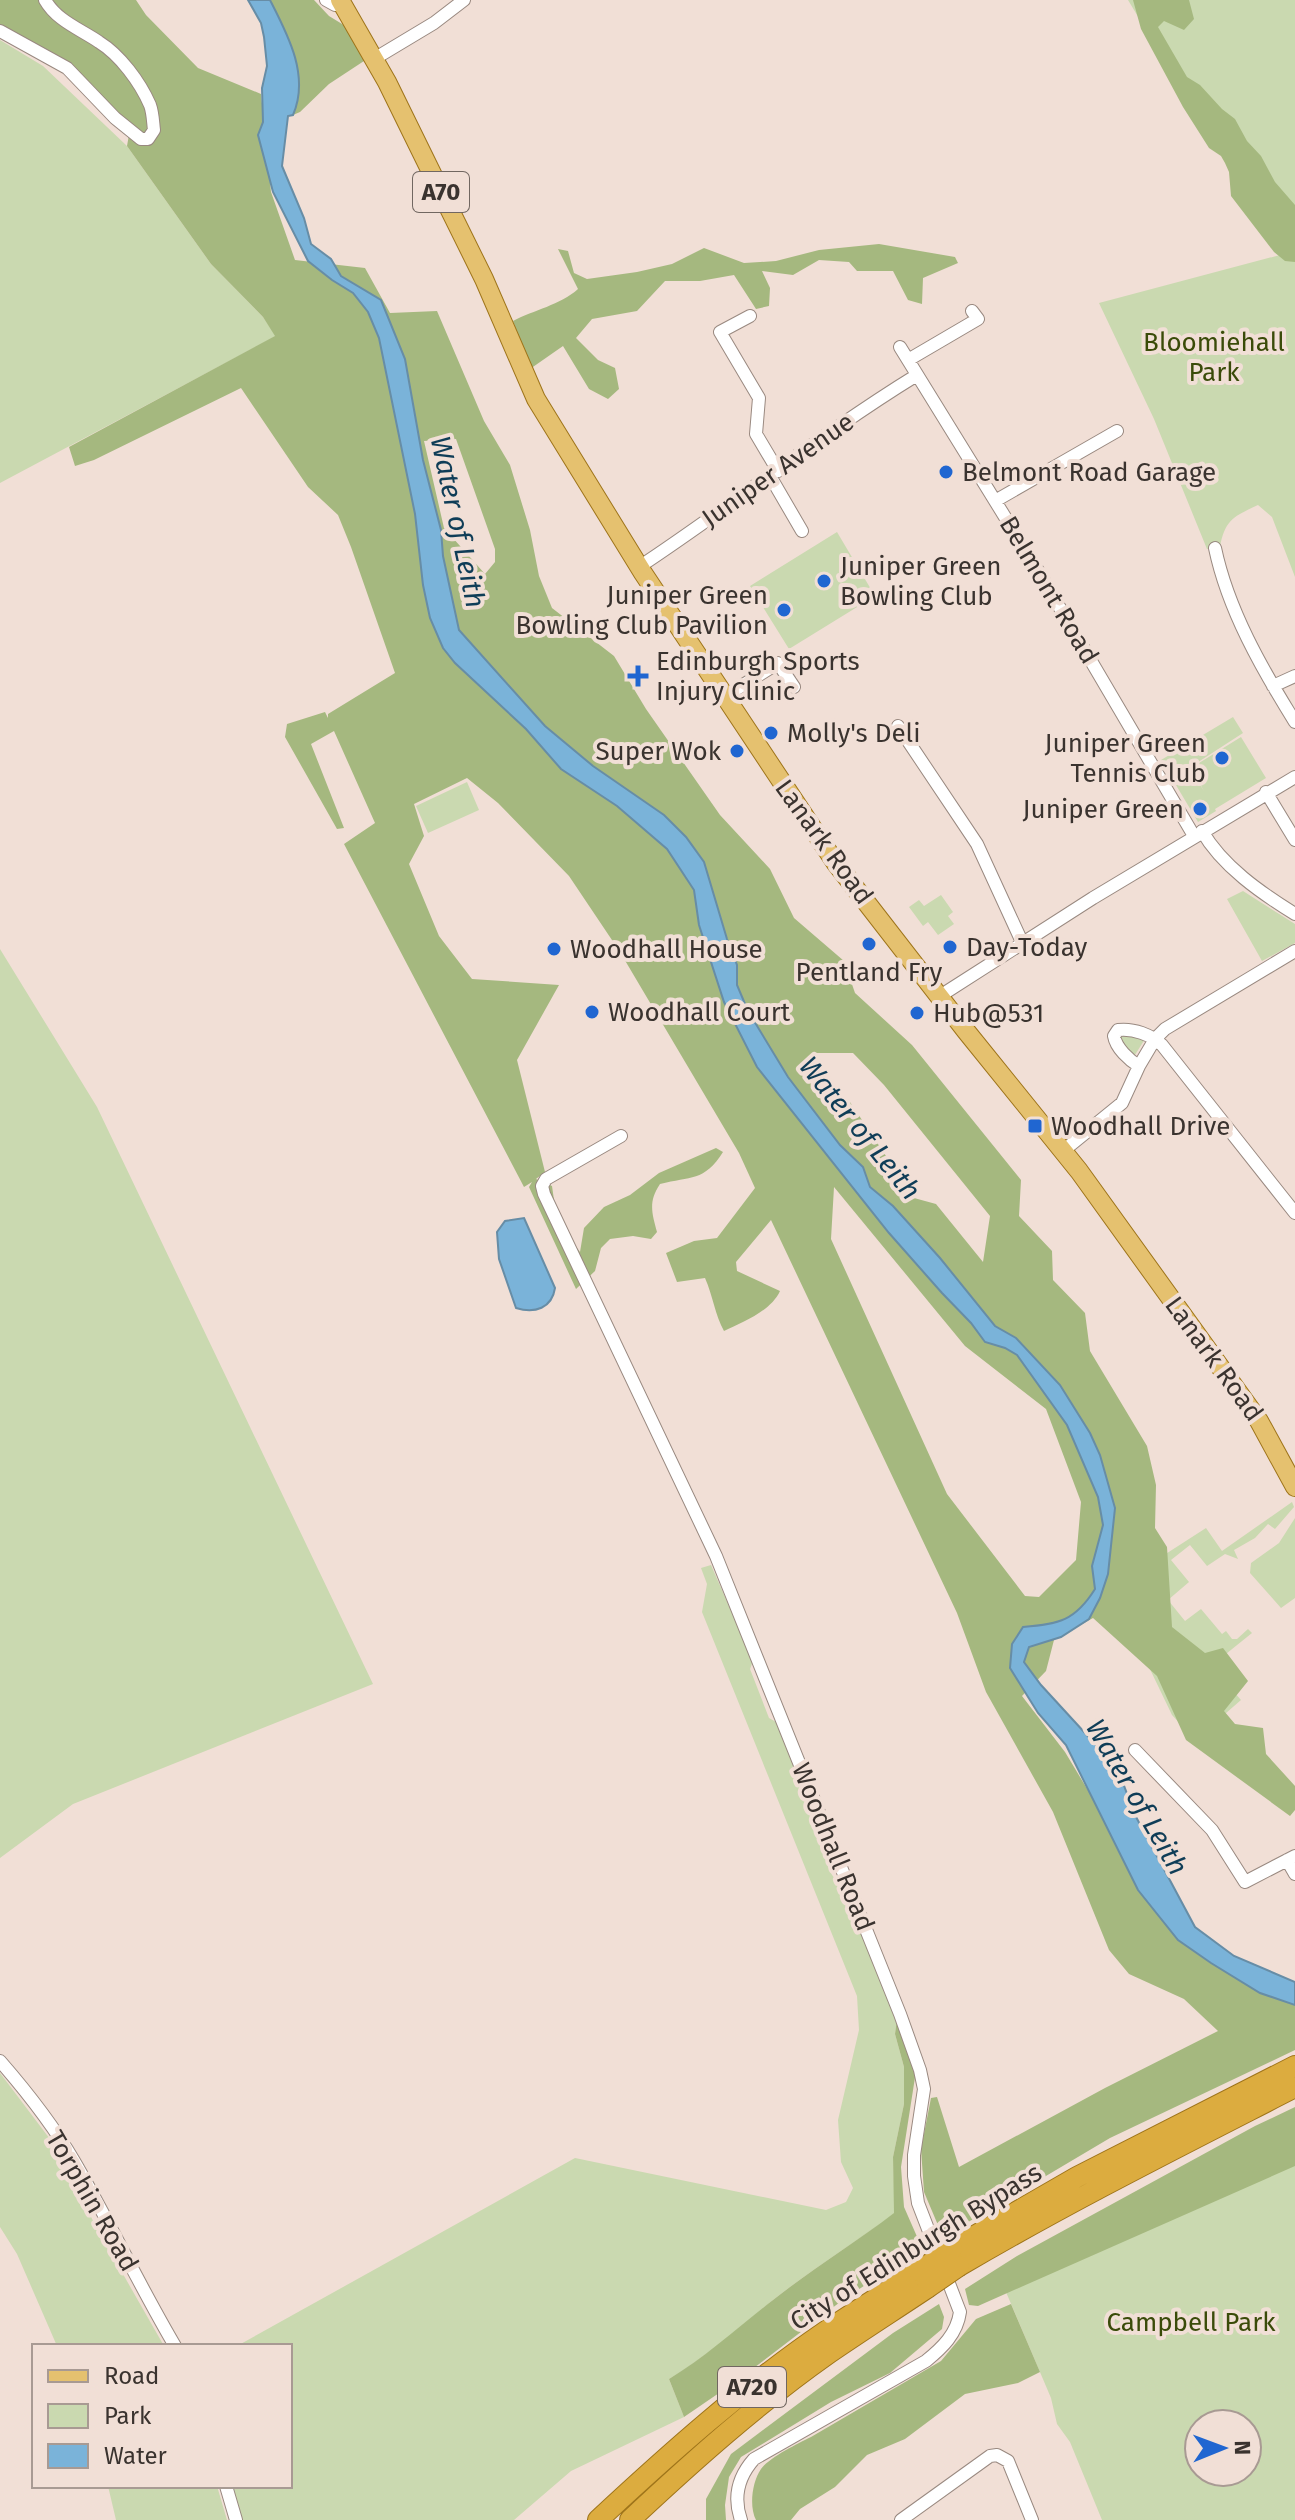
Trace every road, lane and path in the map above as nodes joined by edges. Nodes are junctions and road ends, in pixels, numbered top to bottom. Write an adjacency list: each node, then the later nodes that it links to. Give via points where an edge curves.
1 (45, 0): 4 (street, via 77,31 121,58 150,107 154,130 148,139 115,118 67,68)
2 (464, 0): 5 (street)
3 (336, 1): 5 (main road, A70)
4 (0, 31)
5 (374, 59): 16 (main road, Lanark Road / A70, via 484,279 547,421)
6 (972, 311): 9 (street, via 978,319)
7 (750, 316): 12 (street, via 720,332 759,398 756,434)
8 (900, 347): 9 (street, Belmont Road)
9 (908, 360): 10 (street, Belmont Road)
10 (917, 375): 12 (street, Juniper Avenue); 13 (street, Belmont Road)
11 (1117, 431): 13 (street)
12 (774, 474): 14 (street); 16 (street, Juniper Avenue)
13 (995, 501): 25 (street, Belmont Road)
14 (802, 531)
15 (1215, 548): 18 (street, via 1222,578)
16 (639, 567): 20 (main road, Lanark Road / A70)
17 (1295, 676): 18 (street)
18 (1273, 686): 21 (street)
19 (794, 687): 20 (street, via 778,663)
20 (724, 697): 30 (main road, Lanark Road / A70, via 835,862)
21 (1295, 722)
22 (898, 726): 28 (street, via 977,844)
23 (1295, 777): 24 (street)
24 (1266, 792): 25 (street); 26 (street)
25 (1198, 833): 27 (street, Belmont Road, via 1255,887); 28 (street)
26 (1295, 840)
27 (1295, 914)
28 (1022, 942): 30 (street)
29 (1295, 951): 31 (street)
30 (940, 996): 34 (main road, Lanark Road / A70)
31 (1155, 1039): 32 (street); 32 (street, via 1125,1029 1116,1033 1116,1043); 35 (street)
32 (1139, 1066): 34 (street, via 1122,1103)
33 (621, 1136): 50 (street, Woodhall Road, via 546,1179 544,1194 716,1556 900,2014 924,2089 914,2155 918,2203 960,2312 953,2334 926,2361 754,2459 744,2470 737,2495)
34 (1063, 1151): 36 (main road, Lanark Road / A70, via 1259,1421)
35 (1295, 1213)
36 (1295, 1487)
37 (1135, 1750): 38 (street, via 1212,1830 1245,1882)
38 (1291, 1858): 39 (street)
39 (1295, 1874)
40 (0, 2061): 45 (street, Torphin Road, via 73,2159)
41 (1295, 2066): 43 (highway, City of Edinburgh Bypass / A720)
42 (1295, 2087): 43 (highway, City of Edinburgh Bypass / A720)
43 (1271, 2089): 44 (highway, City of Edinburgh Bypass / A720, bridge, via 1077,2177)
44 (923, 2279): 48 (highway, City of Edinburgh Bypass / A720, via 825,2332 776,2368); 49 (highway, City of Edinburgh Bypass / A720, via 704,2452)
45 (174, 2344)
46 (227, 2488): 47 (street)
47 (236, 2520)
48 (598, 2520)
49 (630, 2520)
50 (741, 2520)
51 (901, 2520): 52 (street, via 997,2455 1008,2461)
52 (1032, 2520)

